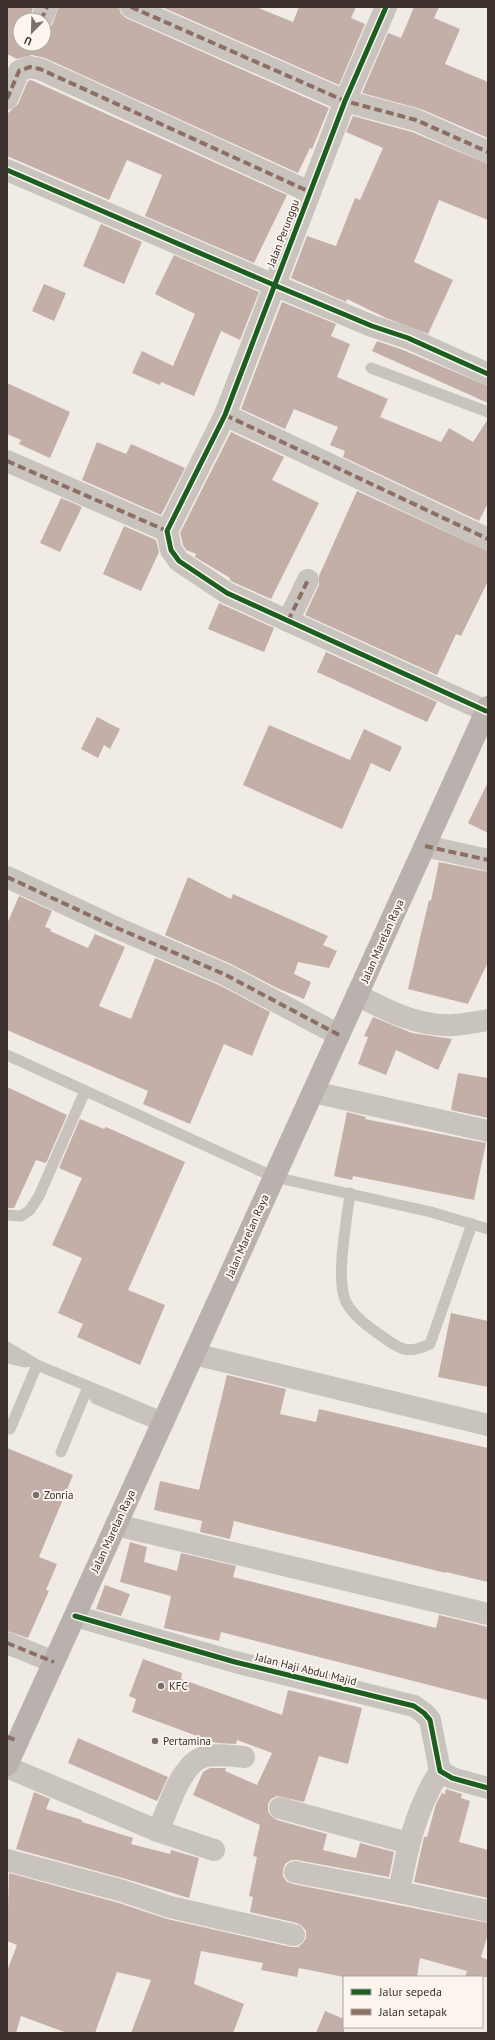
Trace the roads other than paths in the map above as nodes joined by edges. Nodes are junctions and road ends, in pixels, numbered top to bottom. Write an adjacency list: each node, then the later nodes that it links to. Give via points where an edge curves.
1 (131, 7): 4 (street)
2 (386, 7): 4 (street, Jalan Perunggu)
3 (7, 99): 7 (street, via 19,71 30,66 40,68)
4 (345, 101): 5 (street, via 416,120); 7 (street, Jalan Perunggu)
5 (488, 152)
6 (7, 170): 8 (street)
7 (310, 192): 8 (street, Jalan Perunggu)
8 (274, 285): 10 (street, via 372,326 408,338); 12 (street, Jalan Perunggu)
9 (372, 368): 11 (lane)
10 (488, 374)
11 (488, 412)
12 (225, 415): 14 (street, Jalan Perunggu); 15 (street)
13 (7, 461): 14 (street)
14 (167, 531): 17 (street, via 171,550 183,565 227,593)
15 (488, 539)
16 (308, 580): 17 (street)
17 (288, 621): 18 (street)
18 (487, 709): 19 (main road, Jalan Marelan Raya)
19 (425, 846): 20 (street); 22 (main road, Jalan Marelan Raya)
20 (488, 860)
21 (7, 877): 24 (street, via 116,928 226,975)
22 (357, 995): 23 (street, via 409,1019 454,1025); 24 (main road, Jalan Marelan Raya)
23 (488, 1020)
24 (339, 1035): 27 (main road, Jalan Marelan Raya)
25 (7, 1055): 26 (lane)
26 (85, 1091): 29 (lane); 31 (lane, via 39,1196 30,1210 20,1216)
27 (313, 1092): 28 (street); 29 (main road, Jalan Marelan Raya)
28 (488, 1131)
29 (274, 1177): 30 (lane); 35 (main road, Jalan Marelan Raya)
30 (350, 1193): 32 (lane); 32 (lane, via 342,1270 343,1293 353,1312 399,1348 415,1351 430,1344)
31 (7, 1215)
32 (472, 1224): 33 (lane)
33 (488, 1229)
34 (7, 1347): 37 (lane)
35 (194, 1354): 39 (main road, Jalan Marelan Raya); 40 (street)
36 (7, 1358): 37 (lane)
37 (37, 1366): 38 (lane); 41 (lane)
38 (88, 1387): 39 (lane, via 96,1399); 42 (lane)
39 (163, 1422): 43 (main road, Jalan Marelan Raya)
40 (488, 1425)
41 (10, 1429)
42 (61, 1452)
43 (116, 1525): 44 (street); 45 (main road, Jalan Marelan Raya)
44 (488, 1614)
45 (75, 1616): 47 (main road, Jalan Marelan Raya); 51 (street, Jalan Haji Abdul Majid, via 235,1662 414,1706 430,1720)
46 (7, 1643): 47 (street)
47 (54, 1662): 48 (main road, Jalan Marelan Raya)
48 (12, 1739): 50 (main road, Jalan Marelan Raya)
49 (244, 1757): 54 (street, via 207,1756 188,1767)
50 (7, 1766): 54 (street)
51 (440, 1771): 52 (street, via 452,1778); 55 (street, via 427,1791)
52 (488, 1788)
53 (280, 1808): 55 (street)
54 (158, 1831): 56 (street)
55 (408, 1843): 59 (street)
56 (214, 1850)
57 (7, 1860): 61 (street, via 123,1891 170,1907)
58 (295, 1872): 59 (street)
59 (398, 1892): 60 (street)
60 (488, 1911)
61 (294, 1935)

